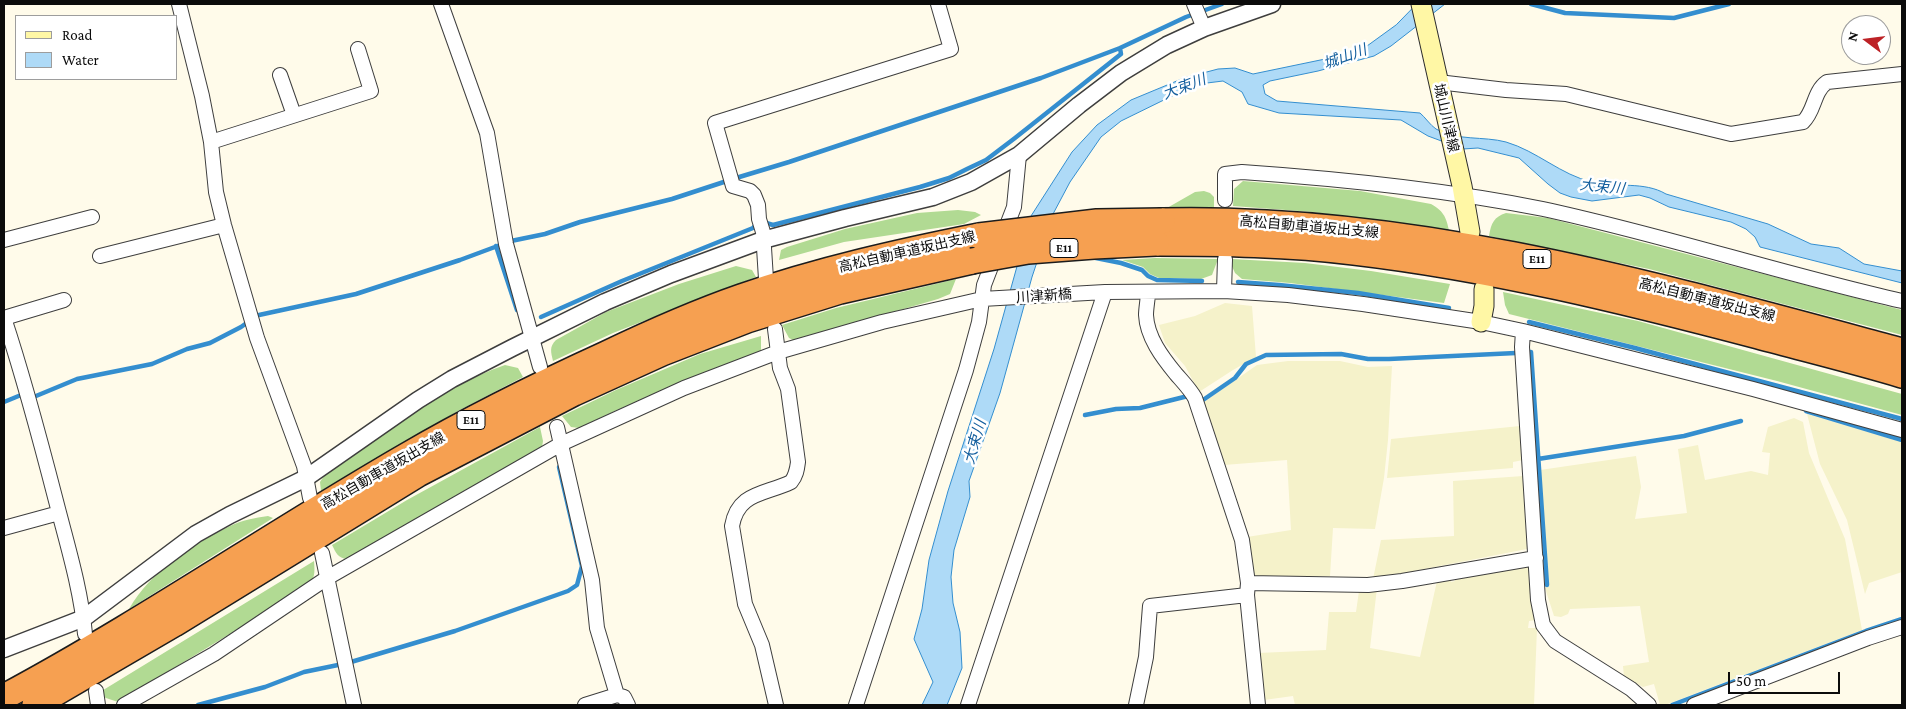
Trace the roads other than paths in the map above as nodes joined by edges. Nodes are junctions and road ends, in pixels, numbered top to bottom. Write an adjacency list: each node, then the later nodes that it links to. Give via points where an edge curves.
1 (179, 4): 12 (street)
2 (441, 4): 36 (street, via 487,133 506,241)
3 (938, 4): 21 (street, via 951,49 715,123 732,186 754,195)
4 (1272, 4): 6 (street)
5 (1420, 4): 10 (main road, 城山川津線)
6 (1198, 14): 13 (street, via 1167,46 1121,73)
7 (358, 49): 11 (street, via 371,91)
8 (1902, 74): 10 (street, via 1827,82 1819,90 1808,118 1803,122 1732,134 1566,94)
9 (280, 75): 11 (street)
10 (1439, 86): 14 (main road, 城山川津線)
11 (294, 115): 12 (street)
12 (211, 142): 17 (street, via 216,192)
13 (1019, 154): 21 (street, via 971,182 933,197); 29 (street, via 1014,207 984,285)
14 (1462, 191): 15 (street, via 1242,172 1225,174); 19 (main road, 城山川津線); 31 (street, via 1613,226)
15 (1225, 200)
16 (92, 217): 20 (street)
17 (224, 225): 22 (street); 45 (street, via 257,338)
18 (1159, 232): 37 (highway, 高松自動車道坂出支線 / E11, via 1218,220 1351,229 1523,256 1712,300); 41 (highway, 高松自動車道坂出支線 / E11, via 1207,243 1354,252 1465,269 1587,293); 58 (highway, 高松自動車道坂出支線 / E11, bridge, via 1098,222 979,236 908,250 740,297 654,332 482,414); 59 (highway, 高松自動車道坂出支線 / E11, bridge, via 1094,246 1028,251 972,261 840,291 746,320 662,353 574,393 418,474)
19 (1470, 232)
20 (4, 240)
21 (763, 240): 24 (street); 36 (street, via 605,302)
22 (100, 256)
23 (1224, 259): 28 (street)
24 (766, 279)
25 (1484, 289): 33 (main road)
26 (1102, 292): 27 (street, 川津新橋); 29 (street, 川津新橋); 67 (street)
27 (1148, 292): 28 (street, 川津新橋); 52 (street, via 1146,316 1155,344 1195,398 1242,540)
28 (1224, 292): 33 (street, 川津新橋, via 1297,296)
29 (986, 299): 38 (street, 川津新橋, via 882,322); 66 (street, via 966,370)
30 (64, 300): 32 (street)
31 (1902, 301)
32 (4, 318): 39 (street)
33 (1481, 322): 35 (street, 川津新橋)
34 (775, 329): 38 (street)
35 (1523, 331): 43 (street, 川津新橋); 50 (street)
36 (532, 339): 40 (street); 45 (street, via 452,379)
37 (1902, 351)
38 (778, 352): 44 (street, 川津新橋, via 684,388); 65 (street, via 788,389 798,462 796,477 778,488 747,499 738,506 732,526 745,604 762,645)
39 (10, 360): 47 (street)
40 (540, 367)
41 (1902, 375)
42 (557, 427): 44 (street)
43 (1902, 430)
44 (562, 444): 51 (street, 川津新橋); 57 (street, via 592,580 597,628)
45 (306, 478): 46 (street); 53 (street, via 196,534)
46 (310, 498)
47 (59, 513): 48 (street); 53 (street)
48 (4, 528)
49 (322, 553): 51 (street)
50 (1536, 558): 52 (street, via 1368,585); 70 (street, via 1543,625 1555,641 1631,689)
51 (327, 578): 61 (street, 川津新橋, via 214,654); 62 (street)
52 (1247, 589): 68 (street, via 1150,606 1146,657); 69 (street)
53 (84, 626): 55 (street)
54 (1902, 627): 71 (street)
55 (4, 649)
56 (96, 691): 60 (street)
57 (617, 695): 63 (street); 64 (street, via 624,697)
58 (4, 697)
59 (35, 705)
60 (98, 705)
61 (124, 705)
62 (354, 705)
63 (585, 705)
64 (628, 705)
65 (776, 705)
66 (856, 705)
67 (968, 705)
68 (1136, 705)
69 (1258, 705)
70 (1649, 705)
71 (1694, 705)

